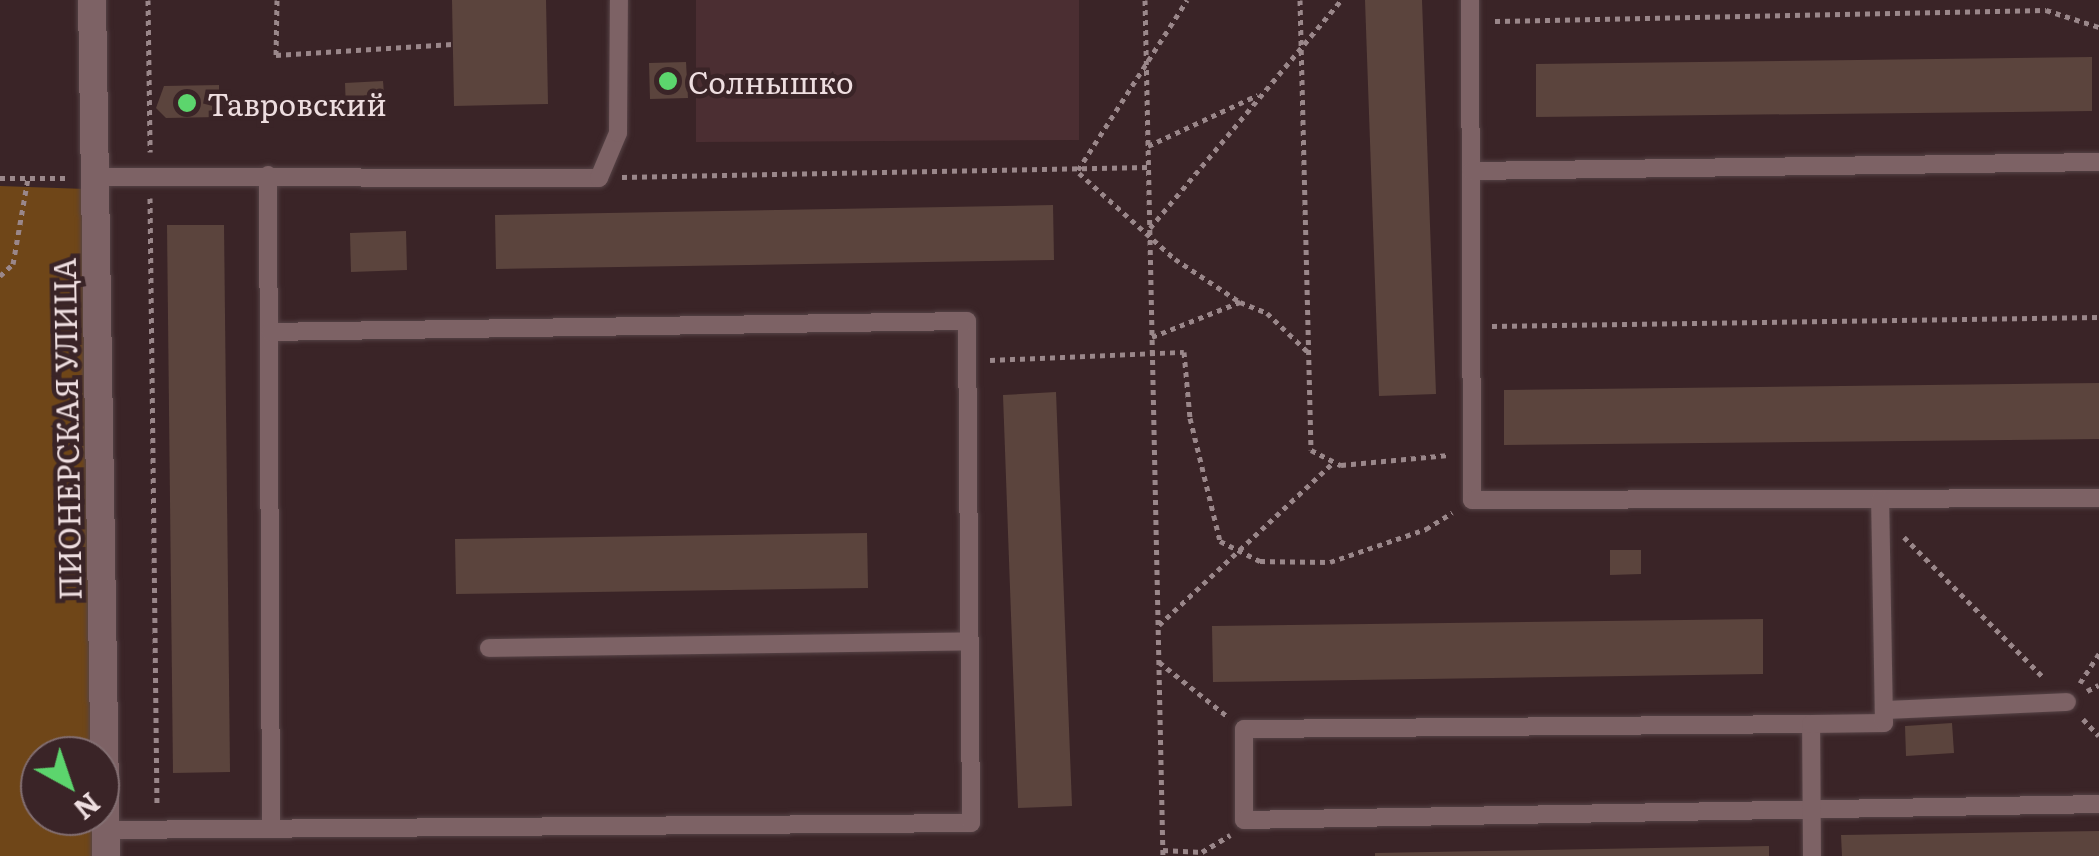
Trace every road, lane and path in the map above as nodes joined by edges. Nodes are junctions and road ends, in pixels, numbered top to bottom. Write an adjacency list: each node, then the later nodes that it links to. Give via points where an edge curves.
1 (92, 0): 24 (street, ПИОНЕРСКАЯ УЛИЦА)
2 (148, 0): 22 (path)
3 (277, 0): 12 (path, via 276,55)
4 (620, 0): 27 (lane, via 618,132)
5 (1145, 0): 14 (path)
6 (1186, 0): 14 (path)
7 (1300, 0): 13 (path)
8 (1341, 0): 13 (path)
9 (1470, 0): 10 (lane)
10 (1470, 22): 11 (path, via 2046,10); 21 (lane)
11 (2099, 27)
12 (453, 44)
13 (1301, 48): 15 (path); 37 (path)
14 (1147, 66): 16 (path); 20 (path)
15 (1260, 94): 16 (path); 28 (path)
16 (1148, 146): 19 (path)
17 (64, 159): 26 (path, via 65,179)
18 (2099, 162): 21 (lane)
19 (1149, 167): 20 (path); 28 (path)
20 (1077, 171): 27 (path); 29 (path)
21 (1471, 171): 33 (lane)
22 (150, 174): 23 (lane); 24 (lane); 59 (path)
23 (268, 175): 27 (lane); 34 (lane)
24 (94, 177): 60 (street, ПИОНЕРСКАЯ УЛИЦА)
25 (0, 178): 26 (path)
26 (28, 178): 30 (path, via 13,264)
27 (599, 178)
28 (1150, 228): 29 (path)
29 (1150, 238): 31 (path); 35 (path)
30 (0, 276)
31 (1240, 302): 35 (path); 37 (path, via 1267,313)
32 (2099, 317): 33 (path)
33 (1472, 326): 39 (lane)
34 (270, 332): 38 (lane, via 967,321); 58 (lane)
35 (1152, 337): 36 (path)
36 (1153, 350): 38 (path); 44 (path, via 1184,352 1205,489 1220,541); 45 (path)
37 (1308, 353): 40 (path, via 1311,450)
38 (968, 361): 46 (lane)
39 (1472, 454): 40 (path); 42 (lane)
40 (1334, 462): 44 (path)
41 (2099, 498): 43 (lane)
42 (1472, 500): 43 (lane); 44 (path, via 1426,530 1330,562 1260,560)
43 (1880, 506): 50 (path); 51 (lane)
44 (1239, 550): 45 (path)
45 (1158, 625): 49 (path)
46 (970, 641): 47 (lane); 58 (lane, via 971,823)
47 (489, 648)
48 (2099, 654): 50 (path)
49 (1159, 662): 53 (path); 61 (path)
50 (2067, 702): 51 (lane); 54 (path)
51 (1884, 710): 52 (lane, via 1884,722)
52 (1811, 724): 53 (lane); 56 (lane)
53 (1244, 729): 57 (lane)
54 (2099, 736)
55 (2099, 804): 56 (lane)
56 (1812, 812): 57 (lane); 62 (lane)
57 (1244, 820): 61 (path, via 1202,852)
58 (271, 829): 59 (lane)
59 (157, 830): 60 (lane)
60 (106, 843)
61 (1163, 853)
62 (1812, 856)

